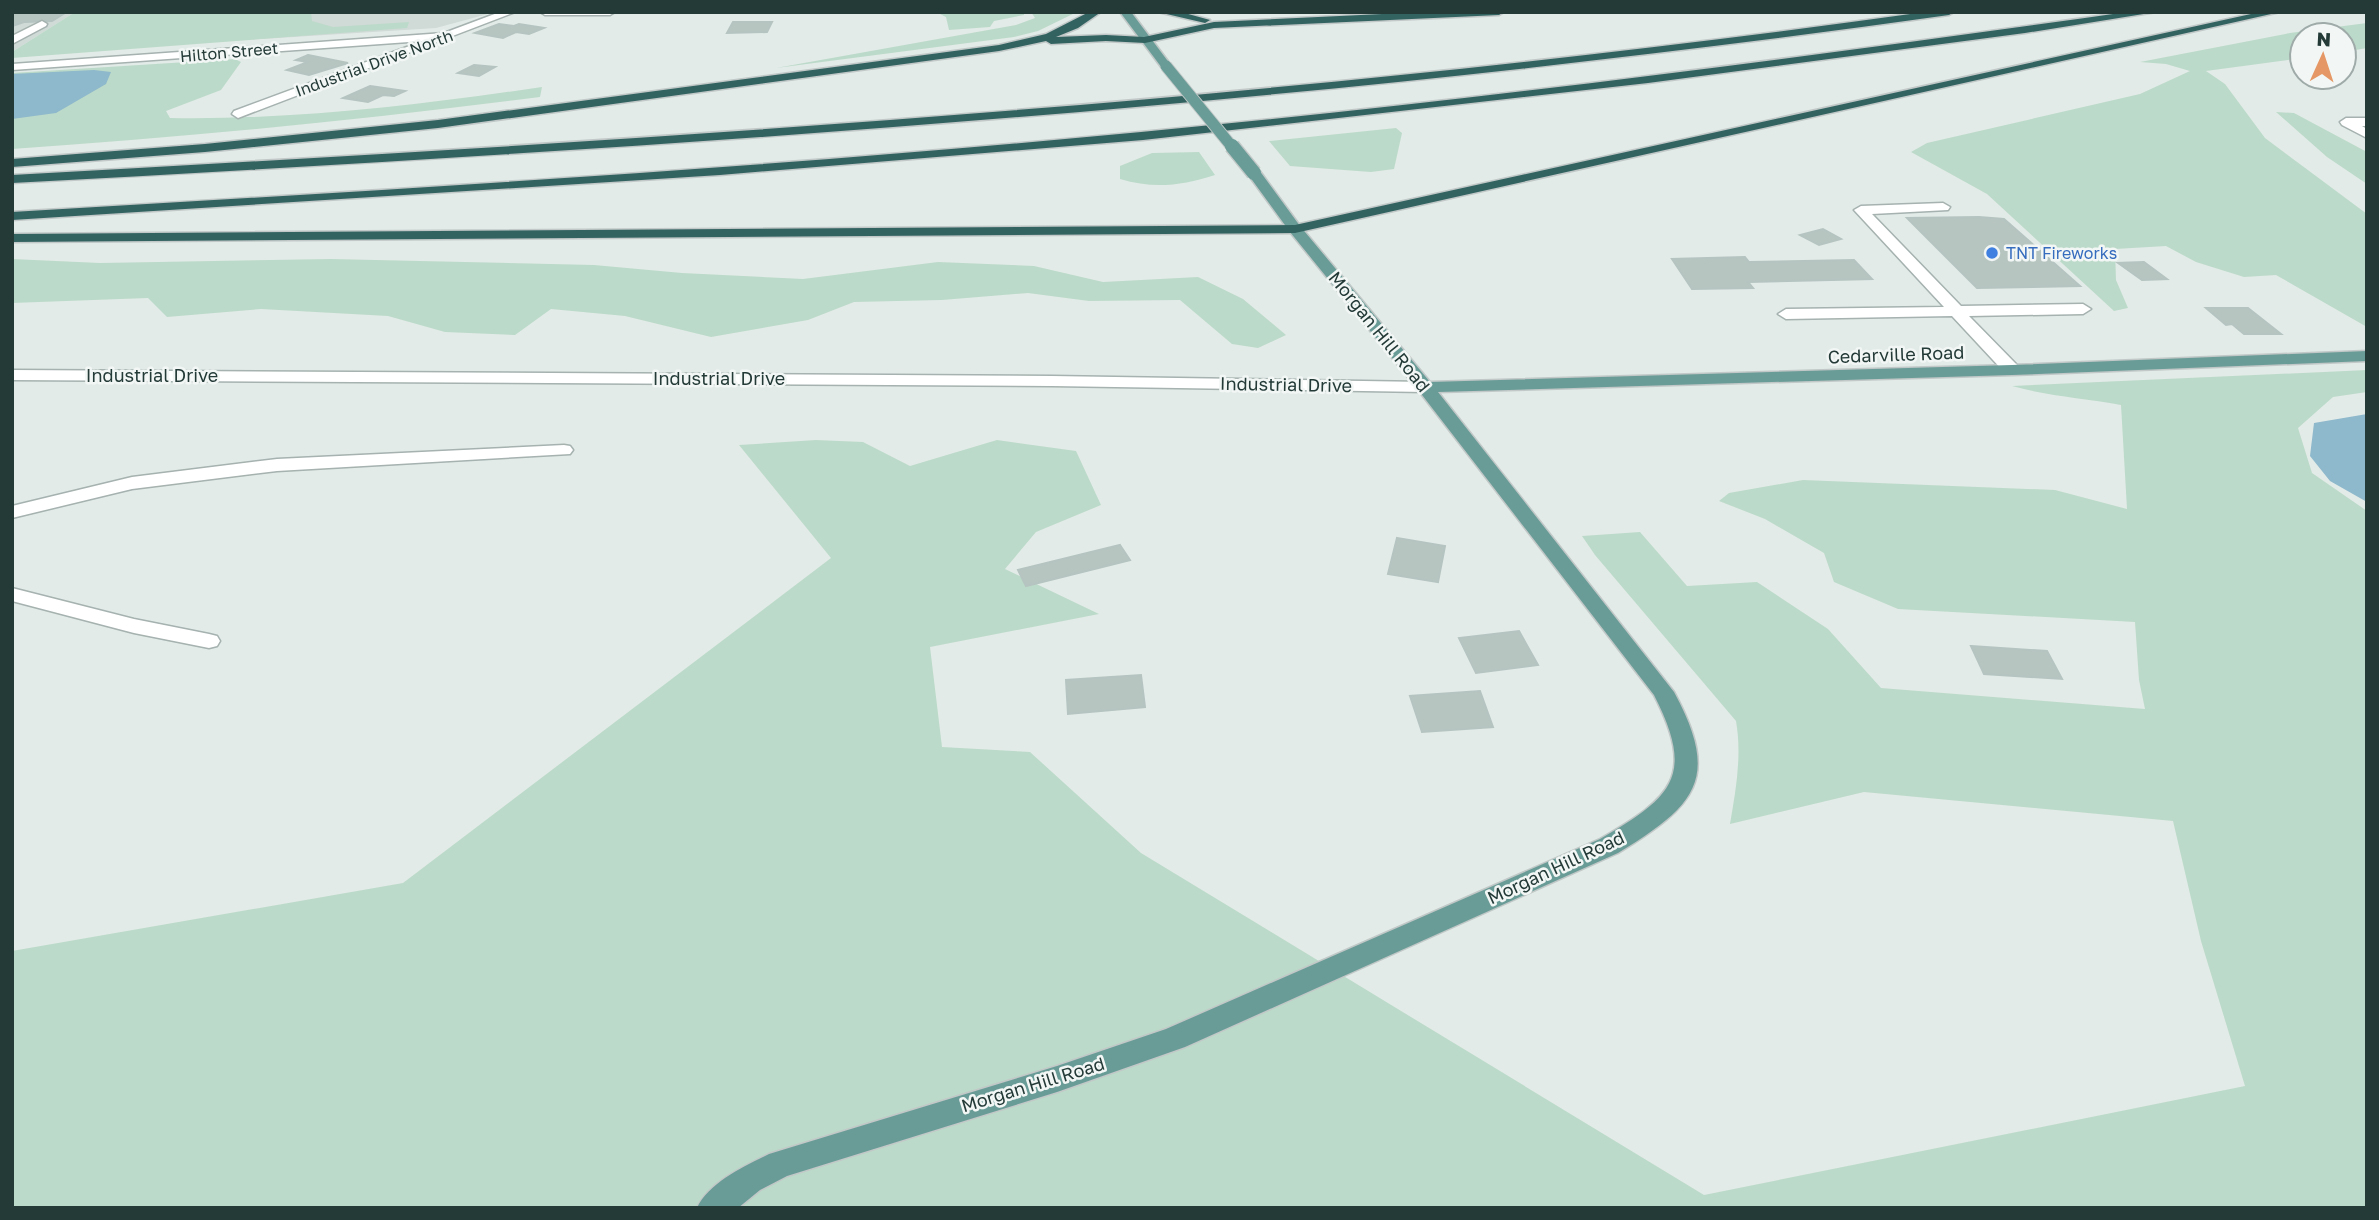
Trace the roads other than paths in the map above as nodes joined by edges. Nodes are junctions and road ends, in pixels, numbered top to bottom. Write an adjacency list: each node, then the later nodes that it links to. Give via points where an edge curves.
1 (510, 12): 13 (street, Industrial Drive North)
2 (545, 12): 3 (street)
3 (610, 12)
4 (1096, 12): 16 (highway)
5 (1125, 12): 14 (main road, Morgan Hill Road)
6 (1163, 12): 11 (highway)
7 (1499, 12): 11 (highway)
8 (1949, 12): 22 (highway, via 1519,68 1025,114 723,137)
9 (2151, 12): 24 (highway, via 1559,92 1143,136 507,187)
10 (2275, 12): 25 (highway)
11 (1263, 23): 14 (highway, via 1194,27)
12 (42, 24): 15 (street)
13 (446, 36): 17 (street, Hilton Street); 18 (street, Industrial Drive North)
14 (1145, 40): 16 (highway, via 1091,38); 25 (main road, Morgan Hill Road, bridge)
15 (12, 41)
16 (1024, 44): 21 (highway, via 438,124)
17 (12, 67)
18 (238, 114)
19 (2367, 122): 20 (street, via 2346,122)
20 (2367, 134)
21 (12, 163)
22 (12, 179)
23 (1943, 207): 28 (street, via 1861,210)
24 (12, 216)
25 (1295, 229): 26 (highway); 33 (main road, Morgan Hill Road)
26 (12, 237)
27 (2082, 309): 28 (street)
28 (1956, 311): 29 (street); 31 (street)
29 (1786, 314)
30 (2367, 356): 31 (main road, Cedarville Road)
31 (2012, 370): 33 (main road, Cedarville Road)
32 (12, 375): 33 (street, Industrial Drive, via 1039,380)
33 (1425, 387): 38 (main road, Morgan Hill Road, via 1679,717 1688,741 1689,765 1674,800 1609,846 1175,1038 780,1164 749,1180)
34 (564, 450): 35 (street, via 277,465 132,483)
35 (12, 512)
36 (12, 594): 37 (street)
37 (209, 641)
38 (713, 1208)

